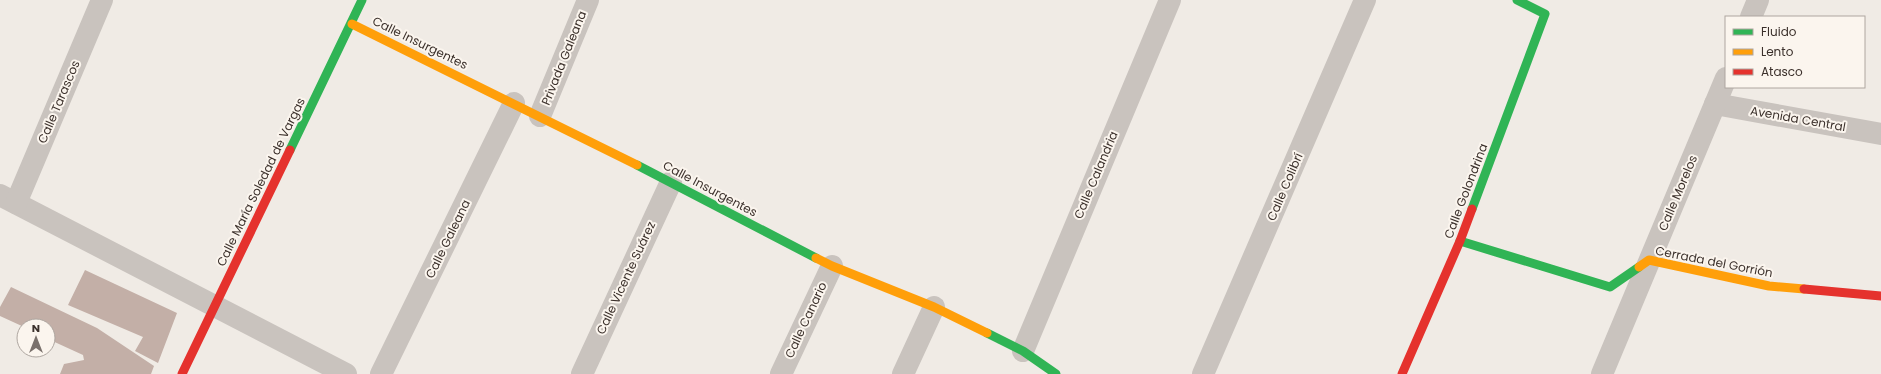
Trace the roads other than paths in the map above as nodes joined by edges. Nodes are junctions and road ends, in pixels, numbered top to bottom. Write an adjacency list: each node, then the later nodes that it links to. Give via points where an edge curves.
1 (102, 0): 16 (street, Calle Tarascos)
2 (362, 0): 9 (street, Calle María Soledad de Vargas)
3 (588, 0): 13 (street, Privada Galeana)
4 (1170, 0): 23 (street, Calle Calandria)
5 (1365, 0): 31 (street, Calle Colibrí)
6 (1517, 0): 17 (street, Calle Golondrina, via 1545,14)
7 (1758, 0): 8 (street)
8 (1751, 16)
9 (352, 24): 11 (street, Calle Insurgentes); 21 (street, Calle María Soledad de Vargas)
10 (1725, 80): 12 (street, Calle Morelos)
11 (514, 103): 13 (street, Calle Insurgentes); 26 (street, Calle Galeana)
12 (1715, 104): 14 (street, Avenida Central); 18 (street, Calle Morelos)
13 (540, 116): 15 (street, Calle Insurgentes)
14 (1881, 134)
15 (671, 182): 19 (street, Calle Insurgentes); 27 (street, Calle Vicente Suárez)
16 (8, 199): 21 (street)
17 (1460, 240): 18 (street, Cerrada del Gorrión, via 1610,287); 32 (street, Calle Golondrina)
18 (1649, 260): 20 (street, Cerrada del Gorrión, via 1769,286); 33 (street, Calle Morelos)
19 (832, 266): 22 (street, Calle Insurgentes); 28 (street, Calle Canario)
20 (1881, 296)
21 (214, 307): 24 (street, Calle María Soledad de Vargas); 25 (street)
22 (934, 307): 23 (street, Calle Insurgentes); 29 (street)
23 (1023, 351): 30 (street, Calle Insurgentes)
24 (182, 374)
25 (346, 374)
26 (381, 374)
27 (582, 374)
28 (781, 374)
29 (903, 374)
30 (1056, 374)
31 (1203, 374)
32 (1402, 374)
33 (1602, 374)

